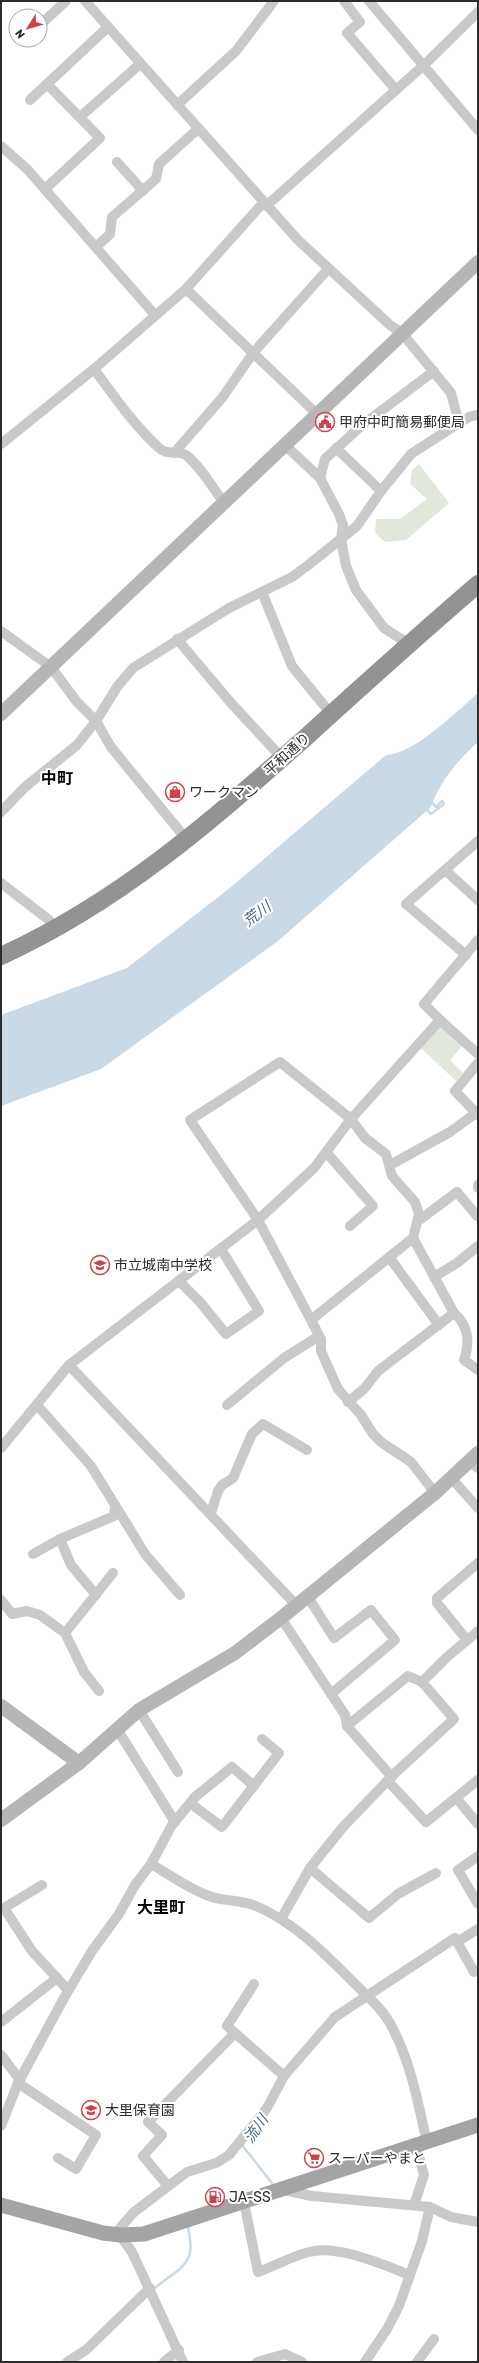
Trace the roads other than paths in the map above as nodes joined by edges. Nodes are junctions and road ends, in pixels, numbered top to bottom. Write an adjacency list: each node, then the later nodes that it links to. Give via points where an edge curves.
1 (66, 1): 7 (street)
2 (85, 1): 8 (street)
3 (274, 1): 14 (street, via 236,51)
4 (344, 1): 12 (street, via 360,22 347,33)
5 (369, 1): 10 (street)
6 (478, 12): 10 (street)
7 (48, 18)
8 (108, 27): 9 (street); 11 (street)
9 (140, 64): 14 (street); 15 (street)
10 (424, 65): 12 (street); 17 (street)
11 (47, 84): 13 (street); 15 (street)
12 (396, 90): 22 (street)
13 (30, 100)
14 (177, 105): 16 (street)
15 (80, 117): 20 (street, via 100,138)
16 (198, 129): 21 (street, via 159,164 156,179); 22 (street)
17 (478, 130)
18 (1, 146): 20 (street)
19 (117, 162): 21 (street)
20 (45, 189): 23 (street)
21 (143, 191): 23 (street, via 112,216 110,234)
22 (265, 204): 25 (street); 26 (street)
23 (96, 247): 27 (street)
24 (478, 262): 28 (street)
25 (328, 269): 28 (street); 29 (street)
26 (186, 289): 27 (street); 29 (street)
27 (155, 315): 30 (street)
28 (402, 333): 31 (street); 32 (street)
29 (253, 353): 32 (street); 38 (street, via 222,398)
30 (94, 369): 35 (street); 38 (street, via 139,428 166,453)
31 (434, 371): 34 (street, via 451,393); 37 (street, via 358,428)
32 (317, 414): 36 (street)
33 (478, 415): 34 (street)
34 (459, 423): 40 (street, via 411,454)
35 (1, 444)
36 (285, 445): 39 (street); 41 (street)
37 (336, 448): 39 (street, via 324,459); 40 (street)
38 (174, 453): 41 (street, via 185,455 198,468)
39 (320, 478): 42 (street, via 343,525)
40 (381, 491): 42 (street, via 357,526)
41 (224, 503): 48 (street)
42 (341, 539): 44 (street, via 292,577); 47 (street, via 346,566 356,590 384,628)
43 (478, 584): 47 (highway, 平和通り)
44 (262, 592): 46 (street); 50 (street, via 292,666)
45 (1, 631): 48 (street)
46 (177, 639): 51 (street, via 134,668 117,687); 52 (street)
47 (409, 644): 50 (highway, 平和通り)
48 (51, 667): 49 (street); 51 (street, via 77,702)
49 (1, 714)
50 (331, 714): 52 (highway, 平和通り)
51 (96, 722): 53 (street, via 77,745 25,787); 54 (street, via 111,747)
52 (282, 758): 54 (highway, 平和通り)
53 (1, 812)
54 (187, 840): 59 (highway, 平和通り, via 141,874)
55 (478, 841): 56 (street)
56 (445, 870): 58 (street); 61 (street, via 406,904)
57 (1, 883): 59 (street, via 49,920)
58 (478, 900)
59 (54, 929): 62 (highway, 平和通り)
60 (478, 940): 61 (street)
61 (466, 955): 63 (street, via 424,1004)
62 (1, 956)
63 (440, 1020): 64 (street); 67 (street)
64 (478, 1054)
65 (478, 1062): 66 (street, via 455,1091)
66 (477, 1114): 69 (street)
67 (351, 1119): 68 (street); 69 (street, via 365,1138 386,1154); 71 (street, via 280,1062 190,1120)
68 (326, 1152): 71 (street, via 314,1168); 73 (street, via 373,1206)
69 (390, 1165): 72 (street, via 392,1176 415,1202 419,1214)
70 (477, 1216): 72 (street, via 458,1192)
71 (258, 1220): 76 (street); 81 (street)
72 (418, 1221): 74 (street)
73 (350, 1226)
74 (414, 1238): 77 (street); 78 (street)
75 (478, 1246): 78 (street)
76 (221, 1249): 79 (street); 79 (street, via 259,1311 226,1334)
77 (389, 1257): 81 (street); 82 (street)
78 (434, 1277): 80 (street)
79 (179, 1280): 84 (street)
80 (454, 1313): 82 (street); 85 (street, via 462,1320 469,1341 464,1360)
81 (311, 1320): 83 (street)
82 (439, 1325): 86 (street, via 378,1372 364,1389)
83 (320, 1336): 86 (street, via 324,1357 338,1389); 87 (street, via 284,1358)
84 (70, 1365): 88 (street); 96 (street)
85 (478, 1370)
86 (348, 1402): 93 (street, via 381,1442 411,1462)
87 (227, 1405)
88 (37, 1406): 89 (street); 94 (street, via 91,1466)
89 (1, 1448)
90 (307, 1450): 96 (street, via 263,1424 252,1434 233,1478 218,1491)
91 (475, 1461): 92 (street)
92 (452, 1478): 93 (street); 95 (street)
93 (435, 1493): 104 (street)
94 (115, 1504): 97 (street, via 114,1516); 102 (street, via 145,1554)
95 (478, 1508)
96 (211, 1513): 104 (street)
97 (60, 1539): 98 (street); 101 (street, via 71,1565)
98 (33, 1554)
99 (478, 1563): 108 (street, via 438,1598 437,1603)
100 (113, 1573): 101 (street)
101 (96, 1594): 107 (street)
102 (180, 1594)
103 (1, 1600): 107 (street, via 12,1614 28,1611 40,1615)
104 (302, 1601): 105 (street); 111 (street, via 334,1638 371,1610 395,1640)
105 (281, 1618): 111 (street); 113 (street, via 229,1657)
106 (478, 1632): 108 (street)
107 (65, 1633): 110 (street, via 84,1672)
108 (467, 1640): 109 (street)
109 (422, 1682): 114 (street, via 408,1676); 119 (street, via 454,1719)
110 (99, 1691)
111 (331, 1694): 114 (street, via 345,1715)
112 (1, 1706): 117 (street)
113 (139, 1710): 115 (street); 118 (street)
114 (347, 1726): 119 (street)
115 (117, 1729): 117 (street); 125 (street)
116 (262, 1739): 121 (street, via 279,1753)
117 (79, 1763): 124 (street)
118 (178, 1772)
119 (390, 1779): 122 (street, via 426,1822); 129 (street, via 343,1827)
120 (478, 1780): 122 (street)
121 (254, 1786): 123 (street, via 232,1767); 123 (street, via 222,1827)
122 (457, 1799): 126 (street)
123 (190, 1803): 125 (street)
124 (1, 1820)
125 (175, 1822): 128 (street)
126 (478, 1824)
127 (478, 1856): 132 (street, via 458,1870)
128 (151, 1864): 133 (street, via 208,1896 221,1900 238,1900); 139 (street)
129 (310, 1868): 130 (street, via 369,1918 398,1894); 133 (street)
130 (436, 1873)
131 (42, 1885): 137 (street, via 4,1908 32,1951)
132 (478, 1904)
133 (281, 1919): 140 (street, via 327,1956)
134 (478, 1929): 135 (street)
135 (457, 1942): 136 (street, via 474,1972); 140 (street, via 455,1938)
136 (478, 1970)
137 (57, 1978): 139 (street); 141 (street)
138 (254, 1984): 142 (street, via 227,2026)
139 (68, 1990): 145 (street)
140 (366, 1995): 144 (street, via 335,2017); 148 (street, via 382,2012 410,2068)
141 (1, 2022)
142 (235, 2033): 144 (street); 150 (street, via 148,2122 162,2135 143,2156)
143 (1, 2054): 145 (street)
144 (284, 2076): 150 (street, via 267,2108 229,2155 216,2163 187,2172)
145 (19, 2082): 147 (street); 149 (street, via 96,2135 76,2169)
146 (478, 2125): 148 (main road)
147 (1, 2126)
148 (422, 2144): 151 (main road); 153 (street, via 424,2175)
149 (58, 2158)
150 (168, 2186): 157 (street, via 134,2212)
151 (277, 2192): 153 (street); 154 (main road)
152 (1, 2205): 157 (main road)
153 (414, 2205): 155 (street)
154 (245, 2206): 157 (main road, via 144,2234); 158 (street, via 258,2272 310,2251 324,2251 361,2256)
155 (430, 2207): 156 (street, via 452,2216); 158 (street)
156 (478, 2222)
157 (117, 2235): 159 (street, via 132,2252)
158 (410, 2275): 167 (street, via 399,2306)
159 (150, 2288): 161 (street); 162 (street, via 86,2350)
160 (434, 2339): 168 (street)
161 (179, 2350): 163 (street); 164 (street)
162 (67, 2362)
163 (164, 2362)
164 (183, 2362)
165 (257, 2362): 166 (street, via 285,2354)
166 (302, 2362)
167 (365, 2362)
168 (417, 2362)

